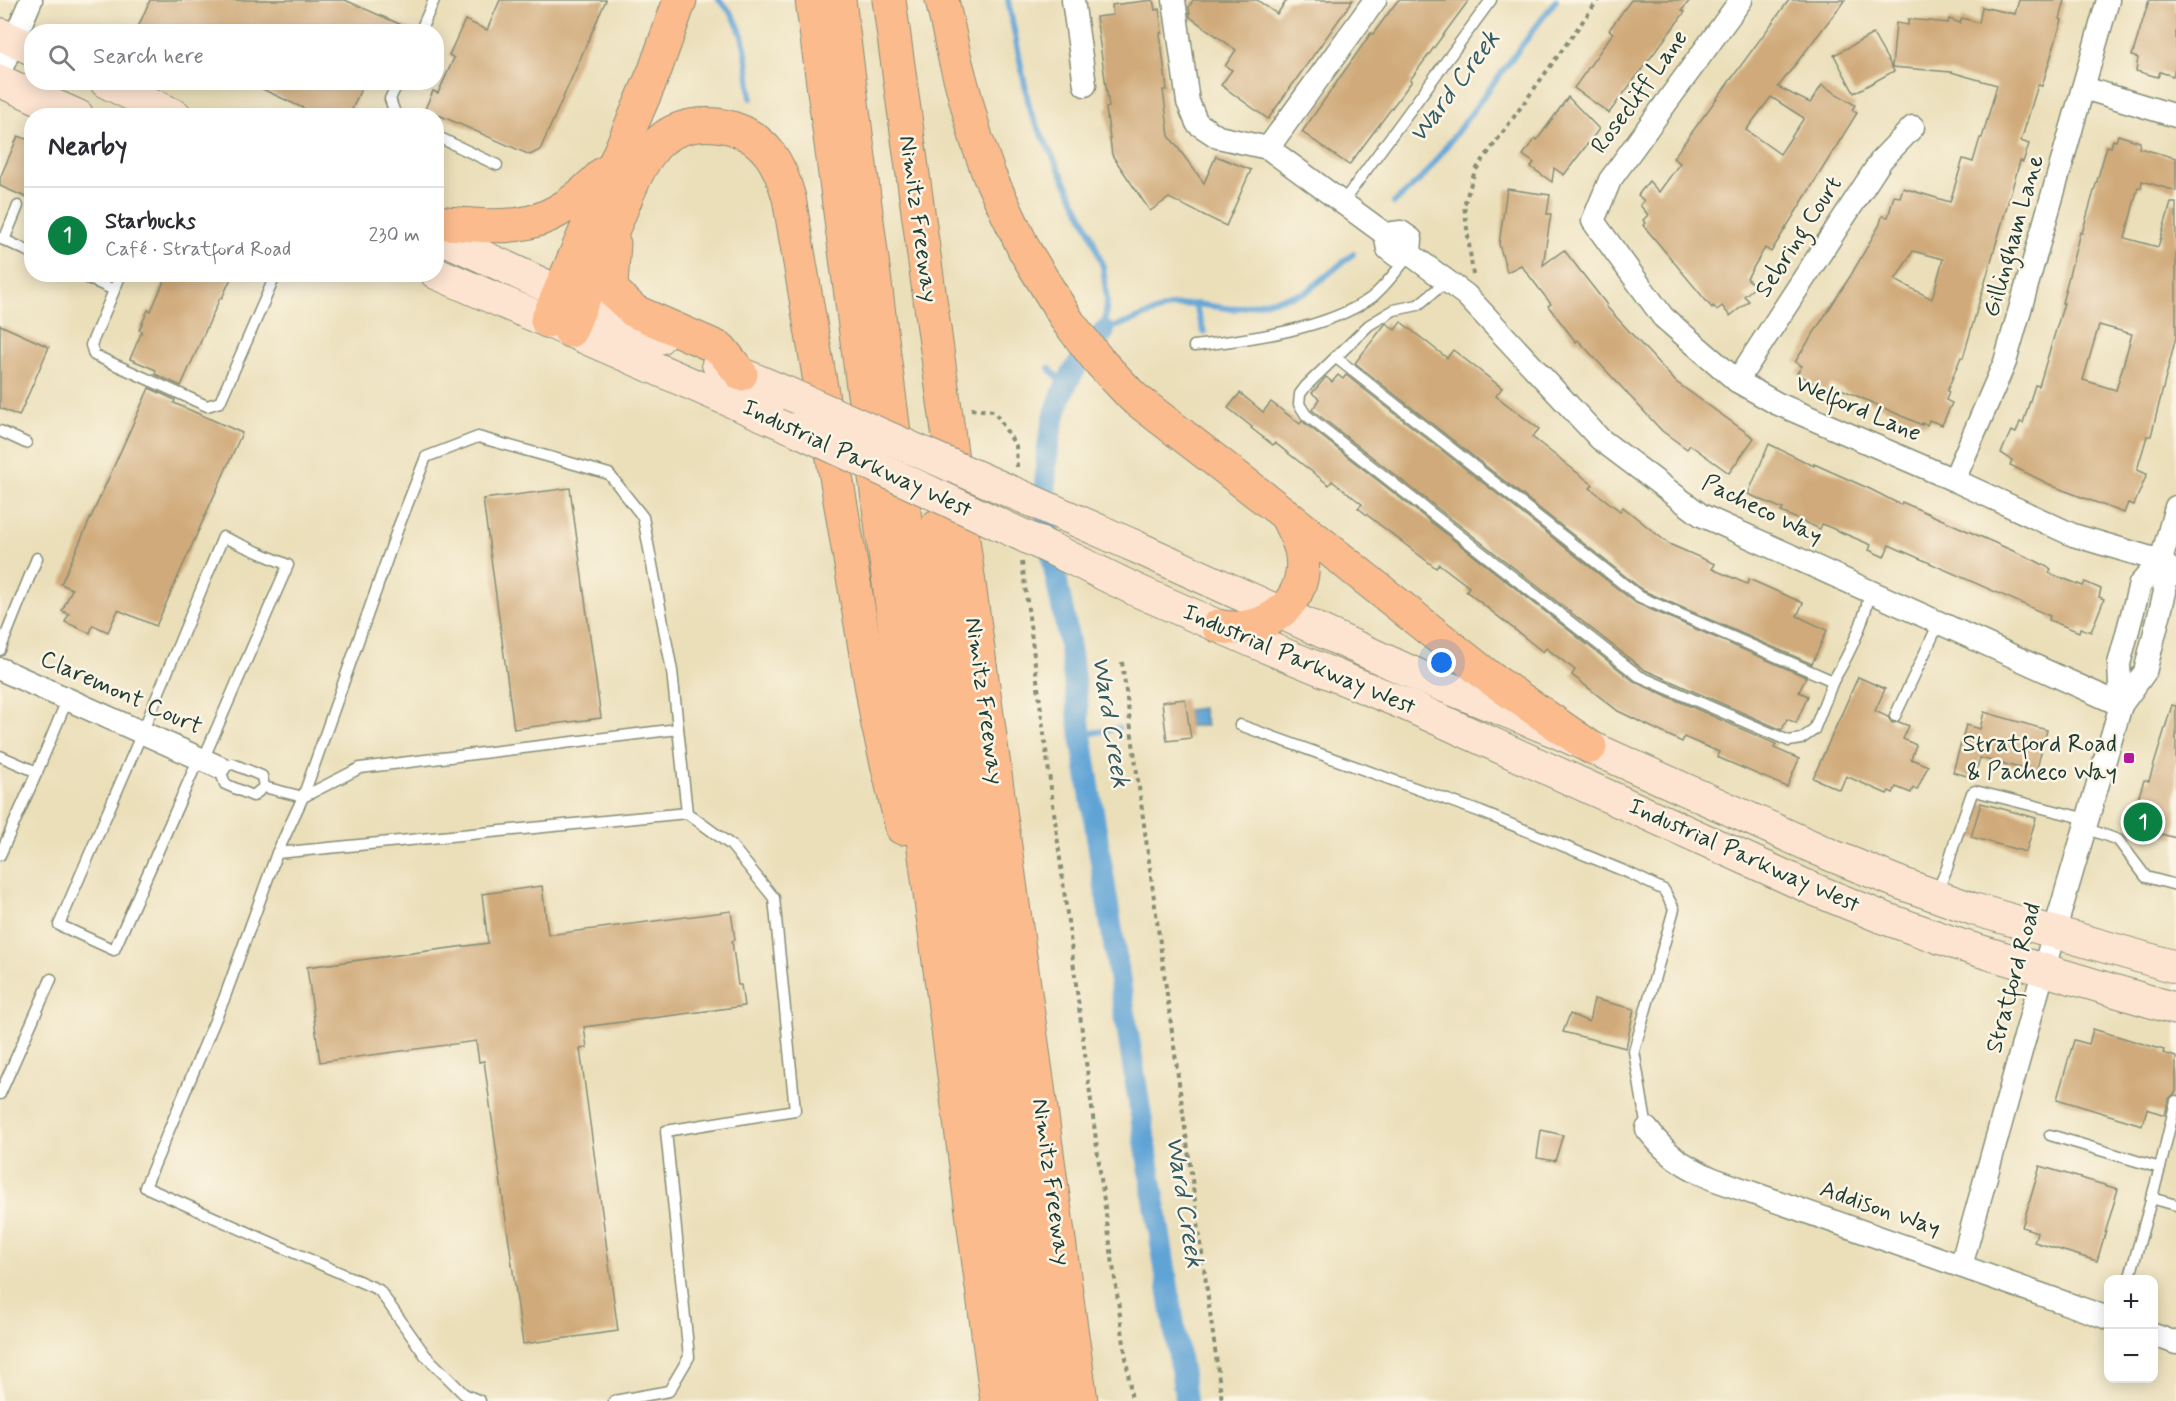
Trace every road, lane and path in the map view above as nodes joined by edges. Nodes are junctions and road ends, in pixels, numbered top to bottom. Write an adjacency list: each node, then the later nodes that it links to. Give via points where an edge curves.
1 (31, 0): 17 (street)
2 (434, 0): 16 (lane)
3 (680, 0): 31 (highway, via 655,70)
4 (812, 0): 93 (highway)
5 (838, 0): 112 (highway)
6 (867, 0): 113 (highway)
7 (889, 0): 54 (highway, Nimitz Freeway)
8 (942, 0): 60 (highway, via 989,175 1025,251 1069,323 1133,397)
9 (1073, 0): 20 (street)
10 (1174, 0): 30 (street, via 1188,102 1197,123 1218,137)
11 (1375, 0): 30 (street)
12 (1491, 0): 33 (lane)
13 (1598, 0): 48 (path, via 1475,171 1464,205 1474,273)
14 (1741, 0): 35 (street, Rosecliff Lane, via 1610,180)
15 (2108, 0): 21 (street, Gillingham Lane)
16 (424, 24)
17 (15, 41): 18 (street)
18 (0, 72)
19 (0, 81): 24 (main road)
20 (1085, 84)
21 (2084, 88): 27 (street); 58 (street, Gillingham Lane, via 2006,362)
22 (123, 90): 25 (main road)
23 (394, 90): 26 (lane, via 390,99)
24 (60, 108)
25 (160, 108)
26 (393, 108)
27 (2176, 116)
28 (1913, 128): 53 (street, Sebring Court, via 1882,159)
29 (444, 140): 32 (lane)
30 (1268, 148): 33 (street, Pacheco Way)
31 (613, 163): 36 (highway, via 584,194 544,218 519,226); 49 (highway)
32 (497, 165)
33 (1342, 203): 41 (street, Pacheco Way, via 1385,234 1401,232 1411,239)
34 (18, 206): 38 (lane)
35 (1593, 221): 53 (street, Welford Lane, via 1663,317)
36 (444, 223)
37 (615, 224): 49 (highway); 52 (highway, via 611,283 614,292 634,311 721,349); 93 (highway, via 648,155 660,141 691,126 721,126 750,135 765,147 780,169 793,219 878,725)
38 (2, 239): 40 (lane)
39 (444, 240): 49 (main road, Industrial Parkway West)
40 (24, 249)
41 (1410, 254): 43 (street, Pacheco Way); 50 (lane, via 1371,297 1353,308 1263,337)
42 (444, 275): 49 (main road, Industrial Parkway West)
43 (1447, 281): 48 (street, Pacheco Way); 51 (lane, via 1418,305 1394,310 1369,325)
44 (96, 282): 47 (lane)
45 (118, 282): 47 (lane)
46 (272, 282): 47 (lane, via 220,402 207,406 94,355 91,345)
47 (114, 290)
48 (1466, 295): 64 (street, Pacheco Way, via 1600,439 1701,515)
49 (564, 312): 52 (main road, Industrial Parkway West); 67 (main road, Industrial Parkway West, bridge, via 795,429)
50 (1194, 346)
51 (1335, 357): 71 (lane, via 1640,597); 71 (lane, via 1300,394 1299,404 1306,415 1639,676 1789,741 1801,739 1814,730)
52 (741, 374): 65 (main road, Industrial Parkway West, bridge)
53 (1737, 381): 58 (street, Welford Lane, via 1776,403)
54 (944, 408): 57 (path, via 994,411 1016,446); 114 (highway, Nimitz Freeway)
55 (0, 431): 56 (lane)
56 (26, 443)
57 (1017, 469)
58 (1954, 480): 63 (street, Welford Lane, via 2073,535)
59 (2176, 507): 63 (street, Stratford Road)
60 (1286, 515): 65 (highway, via 1301,550 1300,585 1292,602); 78 (highway, via 1490,678)
61 (37, 558): 68 (lane)
62 (1022, 561): 115 (path)
63 (2171, 565): 73 (street, Stratford Road, via 2145,672)
64 (1870, 592): 66 (street, Pacheco Way); 71 (lane, via 1866,614)
65 (1280, 612): 67 (highway, via 1248,628); 78 (main road, Industrial Parkway West, via 1424,678)
66 (1939, 623): 73 (street, Pacheco Way); 74 (lane)
67 (1218, 626): 92 (main road, Industrial Parkway West, via 1418,710 1823,893 1960,945)
68 (0, 651)
69 (1122, 663): 116 (path)
70 (0, 669): 72 (street, Claremont Court)
71 (1833, 681)
72 (67, 700): 77 (street, Claremont Court); 81 (lane)
73 (2121, 705): 85 (street, Stratford Road)
74 (1895, 716)
75 (1240, 725): 98 (lane, via 1481,812 1664,890 1674,909 1634,1051)
76 (678, 729): 83 (lane, via 360,768); 83 (lane, via 672,670 643,517 609,474 478,437 426,457); 84 (lane)
77 (142, 733): 80 (street, Claremont Court); 80 (lane, via 59,925 114,950); 80 (lane, via 224,537 288,565)
78 (1590, 747): 89 (main road, Industrial Parkway West, via 1833,856)
79 (0, 756): 81 (lane)
80 (207, 761): 82 (lane, via 233,764 262,776); 82 (lane, via 225,784 253,796)
81 (37, 772): 87 (lane)
82 (264, 788): 83 (lane)
83 (303, 797): 86 (lane)
84 (687, 813): 86 (lane); 110 (lane, via 731,845 774,898 795,1110 666,1131 689,1358 669,1391)
85 (2086, 824): 88 (lane, via 2118,840 2146,877); 89 (lane, via 1975,791); 90 (street, Stratford Road)
86 (278, 853): 109 (lane, via 224,999 145,1187 379,1290 425,1355 464,1394)
87 (0, 855)
88 (2176, 885)
89 (1935, 895): 90 (main road, Industrial Parkway West)
90 (2054, 933): 91 (main road, Industrial Parkway West); 92 (street, Stratford Road)
91 (2176, 967)
92 (2044, 971): 95 (main road, Industrial Parkway West); 104 (street, Stratford Road)
93 (940, 976): 111 (highway)
94 (51, 979): 96 (lane)
95 (2176, 1009)
96 (0, 1094)
97 (2176, 1101): 100 (lane)
98 (1647, 1129): 104 (street, Addison Way, via 1662,1148 1685,1166 1713,1179)
99 (2050, 1136): 101 (lane)
100 (2172, 1137): 101 (lane)
101 (2160, 1168): 102 (lane)
102 (2151, 1198): 103 (lane); 105 (lane)
103 (2176, 1205)
104 (1961, 1266): 106 (street, Addison Way)
105 (2130, 1275)
106 (2104, 1316)
107 (2158, 1336): 108 (street)
108 (2176, 1343)
109 (480, 1401)
110 (614, 1401)
111 (997, 1401)
112 (1023, 1401)
113 (1053, 1401)
114 (1082, 1401)
115 (1132, 1401)
116 (1222, 1401)

